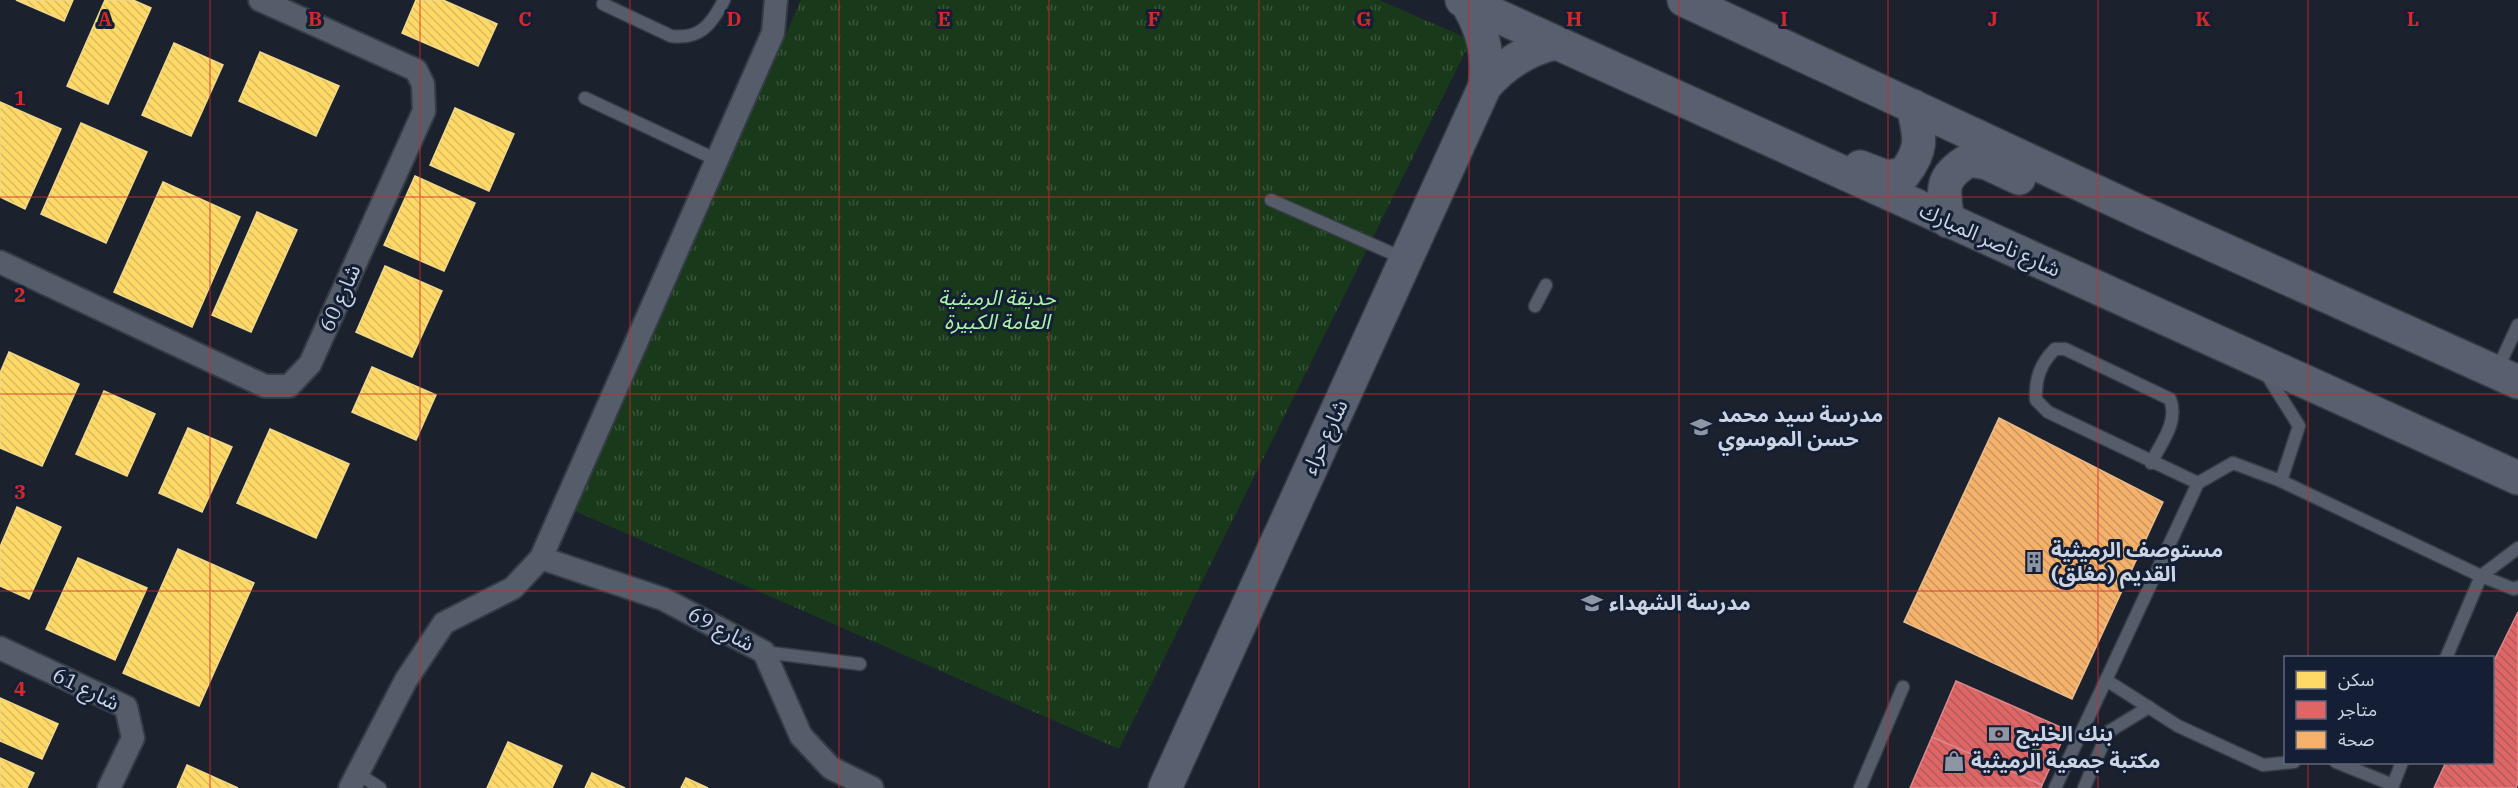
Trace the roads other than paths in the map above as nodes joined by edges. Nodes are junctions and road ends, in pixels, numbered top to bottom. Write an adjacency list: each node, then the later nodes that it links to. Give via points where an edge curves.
1 (260, 0): 17 (street, شارع 60, via 416,69 423,84 424,111 310,364 288,386 266,386)
2 (724, 0): 6 (lane, via 712,23 682,38)
3 (776, 0): 12 (street, via 773,33)
4 (1684, 0): 10 (street)
5 (1465, 1): 7 (street, شارع ناصر المبارك); 8 (street, شارع حراء, via 1484,38)
6 (603, 4)
7 (1555, 43): 8 (street, شارع حراء, via 1510,62); 11 (street, شارع ناصر المبارك)
8 (1485, 86): 16 (street, شارع حراء)
9 (585, 98): 12 (lane)
10 (1913, 106): 11 (street, via 1921,142 1915,160 1904,174 1886,177 1834,158); 14 (street)
11 (1806, 156): 15 (street, شارع ناصر المبارك)
12 (717, 160): 28 (street)
13 (1271, 200): 16 (lane)
14 (2142, 213): 15 (street, via 2091,210 1987,163 1969,160 1951,171 1943,192); 22 (street)
15 (1948, 221): 21 (street, شارع ناصر المبارك)
16 (1406, 259): 45 (street, شارع حراء)
17 (0, 262)
18 (1546, 285): 19 (lane)
19 (1535, 306)
20 (2518, 325): 22 (lane)
21 (2258, 361): 24 (street, شارع ناصر المبارك); 25 (lane, via 2299,426)
22 (2507, 377)
23 (2151, 463): 23 (lane, via 2048,412 2036,400 2035,381 2055,349 2065,349 2170,399 2174,409 2170,427); 26 (lane)
24 (2518, 478)
25 (2281, 481): 26 (lane, via 2233,463); 29 (lane)
26 (2198, 483): 35 (lane)
27 (2518, 548): 29 (lane)
28 (541, 558): 32 (street, شارع 69, via 663,599); 41 (street, via 513,588 444,623 406,680)
29 (2481, 576): 30 (lane, via 2514,589); 33 (lane)
30 (2518, 587)
31 (0, 648): 42 (street, شارع 61, via 126,707 133,738)
32 (764, 652): 34 (lane); 44 (street, شارع 69, via 801,736 831,768)
33 (2446, 656)
34 (860, 664)
35 (2106, 680): 37 (lane); 47 (lane)
36 (1903, 687): 46 (lane)
37 (2149, 707): 38 (lane, via 2178,726 2263,765); 48 (lane, via 2108,732)
38 (2284, 763)
39 (2341, 764): 40 (lane, via 2393,785)
40 (2401, 764)
41 (354, 781): 43 (lane)
42 (109, 788)
43 (380, 788)
44 (872, 788)
45 (1165, 788)
46 (1860, 788)
47 (2055, 788)
48 (2084, 788)

